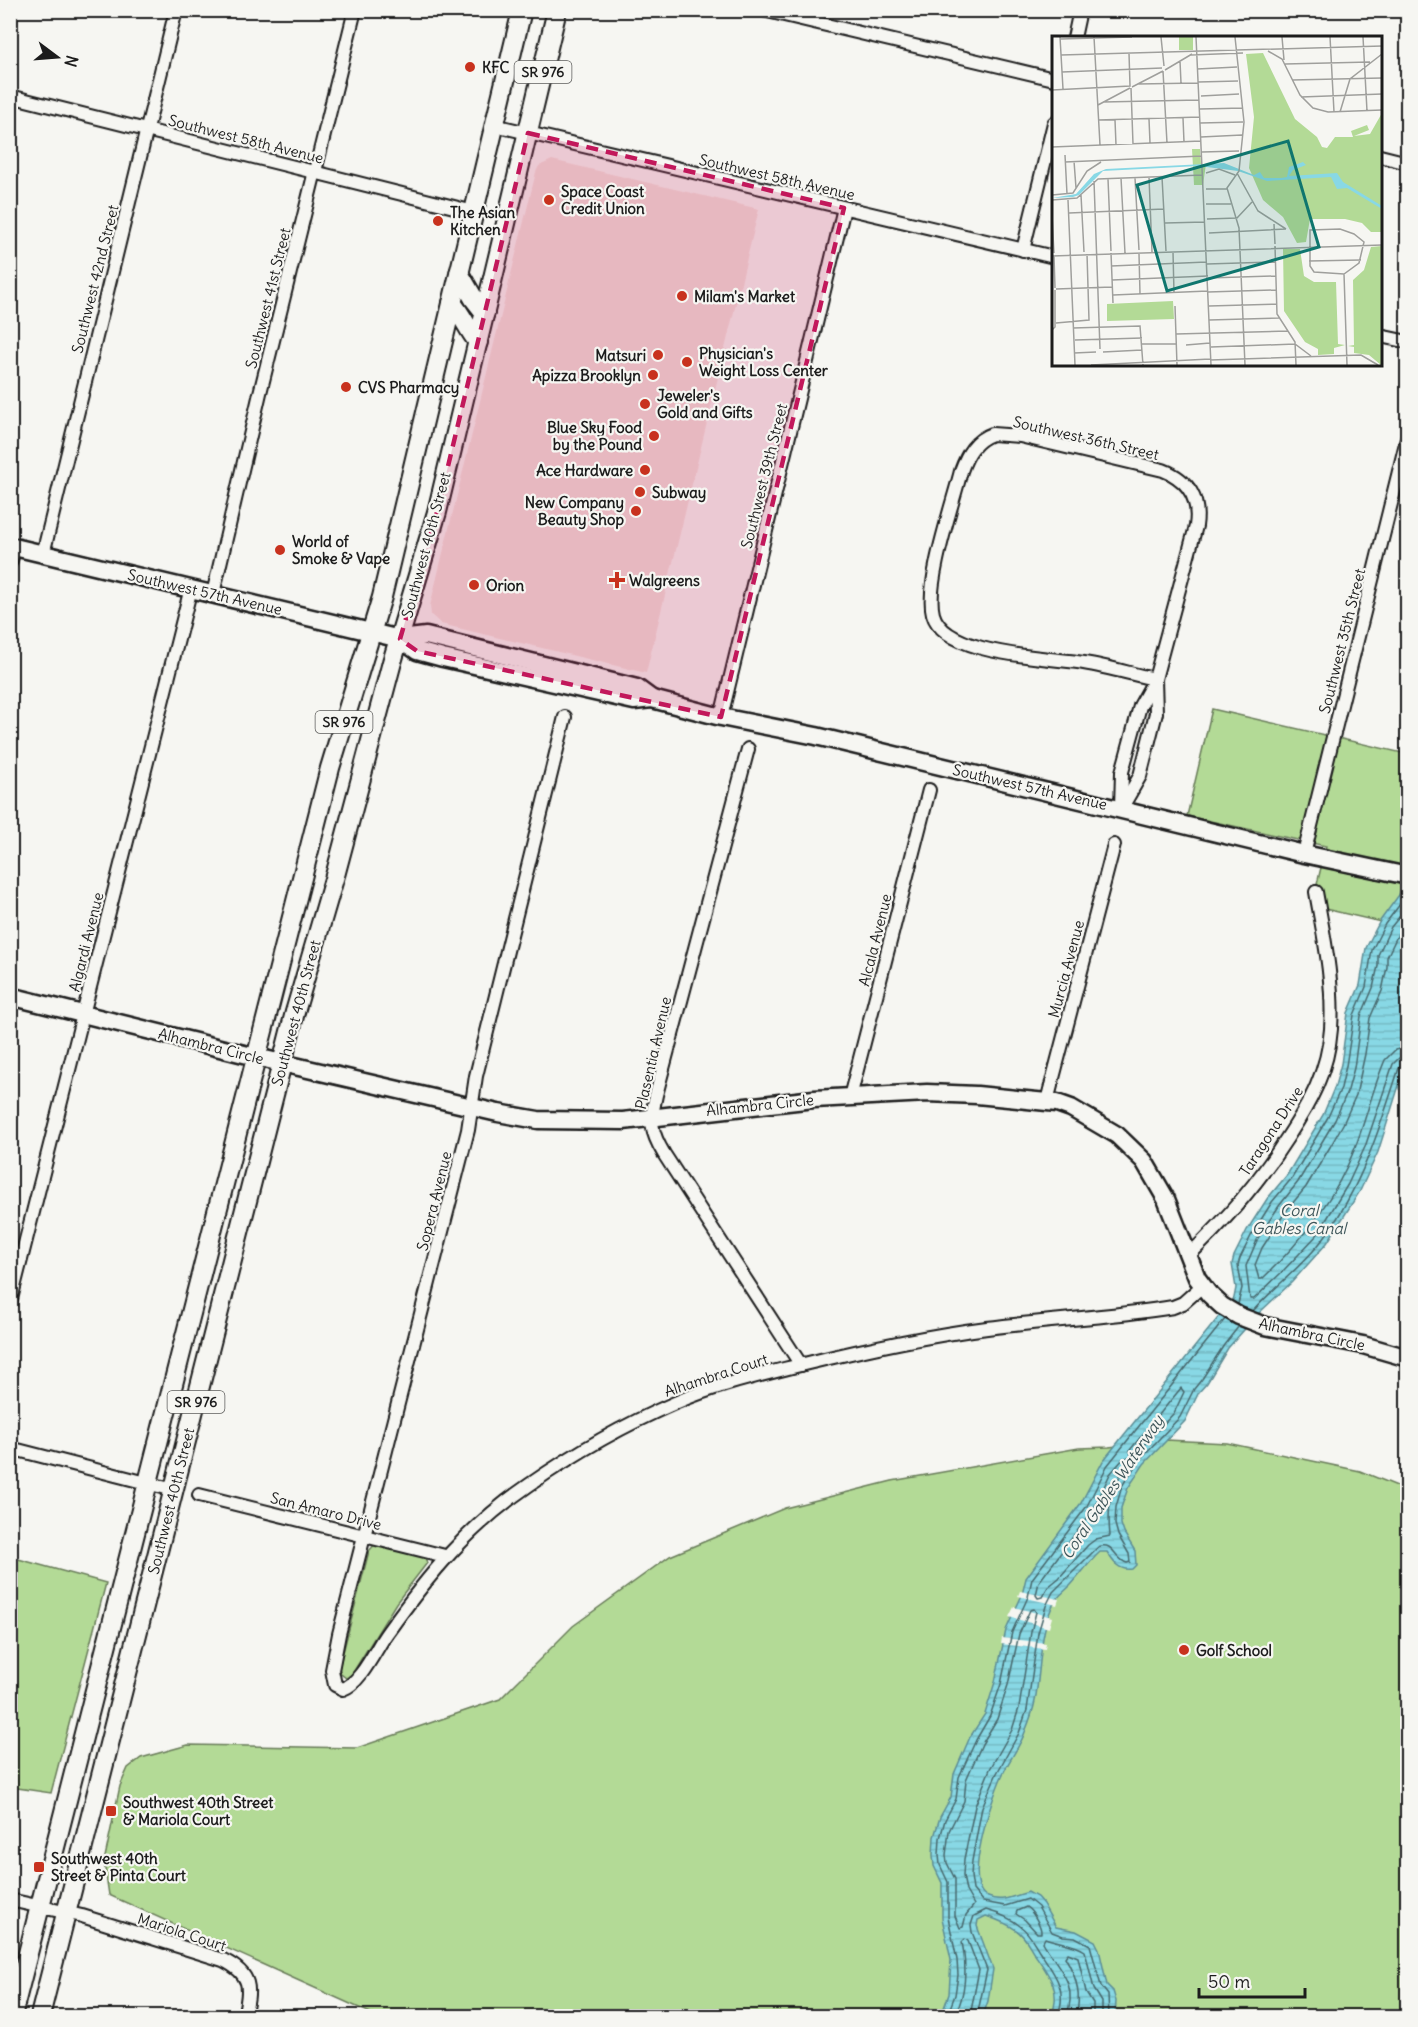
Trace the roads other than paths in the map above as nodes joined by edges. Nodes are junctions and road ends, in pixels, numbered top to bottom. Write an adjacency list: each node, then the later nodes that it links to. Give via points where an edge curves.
1 (176, 10): 12 (street, Southwest 42nd Street)
2 (355, 10): 16 (street, Southwest 41st Street)
3 (522, 10): 10 (main road, Southwest 40th Street / SR 976)
4 (557, 10): 13 (main road, Southwest 40th Street / SR 976)
5 (763, 10): 8 (street)
6 (1080, 10): 7 (street)
7 (1074, 36)
8 (1052, 79)
9 (10, 96): 12 (street, Southwest 58th Avenue)
10 (494, 125): 13 (street, Southwest 58th Avenue); 18 (main road, Southwest 40th Street / SR 976)
11 (1052, 127): 19 (street)
12 (147, 130): 16 (street, Southwest 58th Avenue); 29 (street, Southwest 42nd Street)
13 (528, 133): 17 (street, Southwest 58th Avenue); 23 (main road, Southwest 40th Street / SR 976)
14 (1382, 157): 15 (street)
15 (1407, 163)
16 (315, 172): 18 (street, Southwest 58th Avenue); 31 (street, Southwest 41st Street)
17 (844, 208): 19 (street, Southwest 58th Avenue); 39 (street, Southwest 39th Street)
18 (474, 212): 21 (main road, Southwest 40th Street / SR 976)
19 (1023, 250): 20 (street, Southwest 58th Avenue)
20 (1052, 257)
21 (459, 273): 22 (main road, Southwest 40th Street / SR 976); 23 (main road)
22 (452, 303): 25 (main road); 32 (main road, Southwest 40th Street / SR 976)
23 (485, 314): 25 (main road, Southwest 40th Street / SR 976)
24 (1382, 336): 26 (street)
25 (478, 342): 33 (main road, Southwest 40th Street / SR 976, via 437,512)
26 (1407, 342)
27 (1407, 435): 44 (street, Southwest 35th Street)
28 (12, 552): 29 (main road, Southwest 57th Avenue)
29 (43, 554): 30 (main road, Southwest 57th Avenue)
30 (191, 588): 31 (main road, Southwest 57th Avenue); 48 (street, Algardi Avenue)
31 (213, 594): 32 (main road, Southwest 57th Avenue)
32 (372, 632): 33 (main road, Southwest 57th Avenue); 49 (main road, Southwest 40th Street / SR 976, via 330,768)
33 (400, 639): 34 (main road, Southwest 57th Avenue, via 426,636); 36 (main road, Southwest 57th Avenue, via 417,651); 50 (main road, Southwest 40th Street / SR 976)
34 (543, 664): 36 (main road, via 542,672); 37 (main road, Southwest 57th Avenue, via 637,688)
35 (1155, 679): 35 (street, Southwest 36th Street, via 1196,526 1197,506 1191,491 1179,478 1163,470 1014,435 992,434 980,440 964,463 937,562 932,601 936,621 946,633 973,645); 42 (street, Southwest 36th Street, via 1140,706 1122,772); 42 (street, Southwest 36th Street, via 1156,713 1140,776)
36 (549, 682): 37 (main road, Southwest 57th Avenue, via 634,701)
37 (652, 699): 39 (main road, Southwest 57th Avenue)
38 (565, 717): 53 (street, Sopera Avenue)
39 (721, 717): 42 (main road, Southwest 57th Avenue)
40 (748, 749): 54 (street, Plasentia Avenue)
41 (929, 790): 51 (street, Alcala Avenue)
42 (1121, 809): 44 (main road, Southwest 57th Avenue)
43 (1114, 844): 52 (street, Murcia Avenue)
44 (1304, 854): 45 (main road, Southwest 57th Avenue)
45 (1404, 875)
46 (1316, 892): 55 (street, Taragona Drive, via 1332,1000 1329,1042 1320,1082 1306,1110 1257,1182)
47 (10, 996): 48 (main road, Alhambra Circle)
48 (83, 1014): 49 (main road, Alhambra Circle); 57 (street, Algardi Avenue)
49 (256, 1057): 50 (main road, Alhambra Circle); 61 (main road, Southwest 40th Street / SR 976)
50 (282, 1063): 53 (main road, Alhambra Circle); 62 (main road, Southwest 40th Street / SR 976)
51 (850, 1097): 52 (main road, Alhambra Circle, via 943,1093); 54 (main road, Alhambra Circle)
52 (1047, 1101): 55 (main road, Alhambra Circle, via 1071,1108 1118,1135 1144,1161 1166,1199)
53 (471, 1107): 54 (main road, Alhambra Circle, via 552,1121); 64 (street, Sopera Avenue)
54 (653, 1118): 59 (street, Plasentia Avenue, via 654,1137 664,1154)
55 (1188, 1256): 56 (main road, Alhambra Circle)
56 (1202, 1286): 58 (main road, Alhambra Circle, via 1222,1306 1256,1323); 59 (street, Alhambra Court, via 1173,1307 925,1337)
57 (10, 1303)
58 (1407, 1358)
59 (801, 1365): 65 (street, Alhambra Court, via 692,1396 623,1428 516,1494)
60 (10, 1448): 61 (street)
61 (148, 1483): 62 (street); 68 (main road, Southwest 40th Street / SR 976)
62 (174, 1490): 69 (main road, Southwest 40th Street / SR 976)
63 (199, 1495): 64 (street, San Amaro Drive)
64 (364, 1536): 65 (street, San Amaro Drive); 66 (street, Sopera Avenue, via 333,1661 333,1682)
65 (446, 1556): 66 (street, Alhambra Court, via 408,1602 356,1680)
66 (340, 1688)
67 (10, 1900): 68 (street, Mariola Court)
68 (39, 1906): 69 (street, Mariola Court); 70 (main road, Southwest 40th Street / SR 976)
69 (65, 1912): 71 (main road, Southwest 40th Street / SR 976); 72 (street, Mariola Court, via 231,1964 248,1984)
70 (12, 2016)
71 (39, 2016)
72 (244, 2016)

